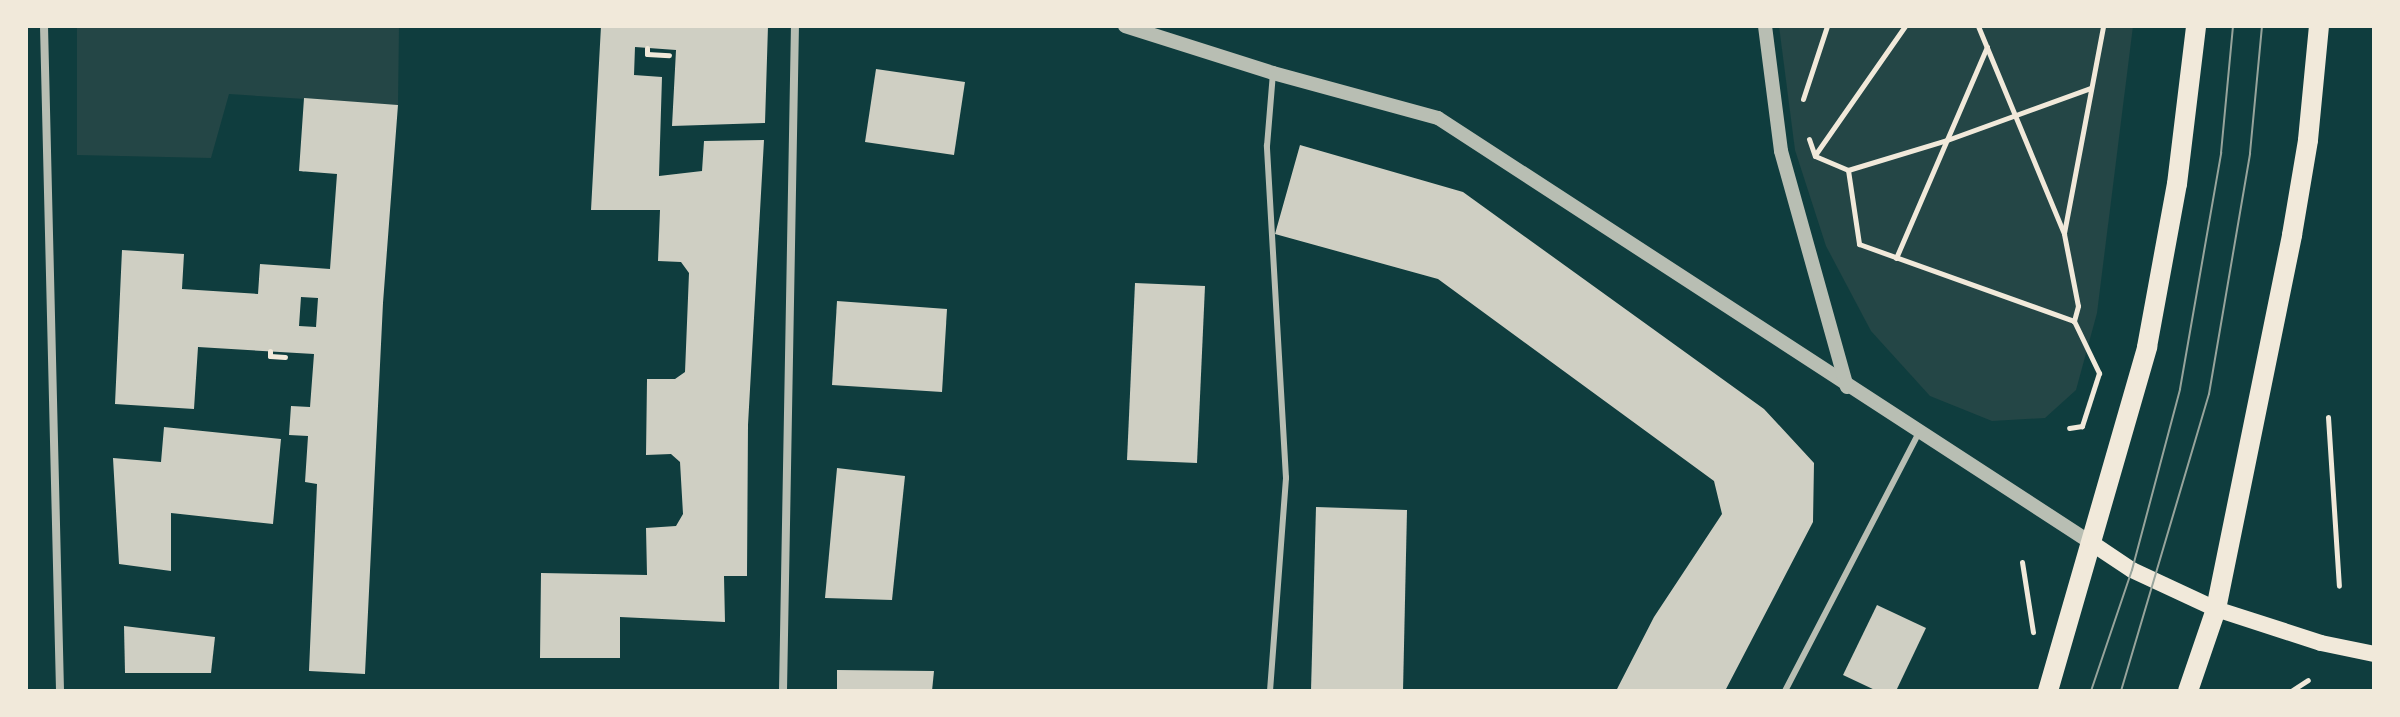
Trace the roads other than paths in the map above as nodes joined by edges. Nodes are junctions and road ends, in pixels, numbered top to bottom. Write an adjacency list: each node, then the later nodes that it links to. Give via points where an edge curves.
1 (44, 26): 13 (street)
2 (795, 26): 14 (street)
3 (1125, 26): 7 (street)
4 (1765, 26): 8 (street, via 1781,151)
5 (2196, 26): 10 (main road, via 2177,184 2147,347)
6 (2319, 26): 11 (main road, via 2292,235)
7 (1273, 73): 8 (street, via 1438,118); 15 (lane, via 1267,146 1286,478)
8 (1847, 387): 9 (street)
9 (1919, 433): 10 (street); 16 (lane)
10 (2093, 544): 11 (main road, via 2132,570); 17 (main road)
11 (2216, 609): 12 (main road); 18 (main road)
12 (2374, 654)
13 (60, 691)
14 (783, 691)
15 (1270, 691)
16 (1785, 691)
17 (2048, 691)
18 (2188, 691)

